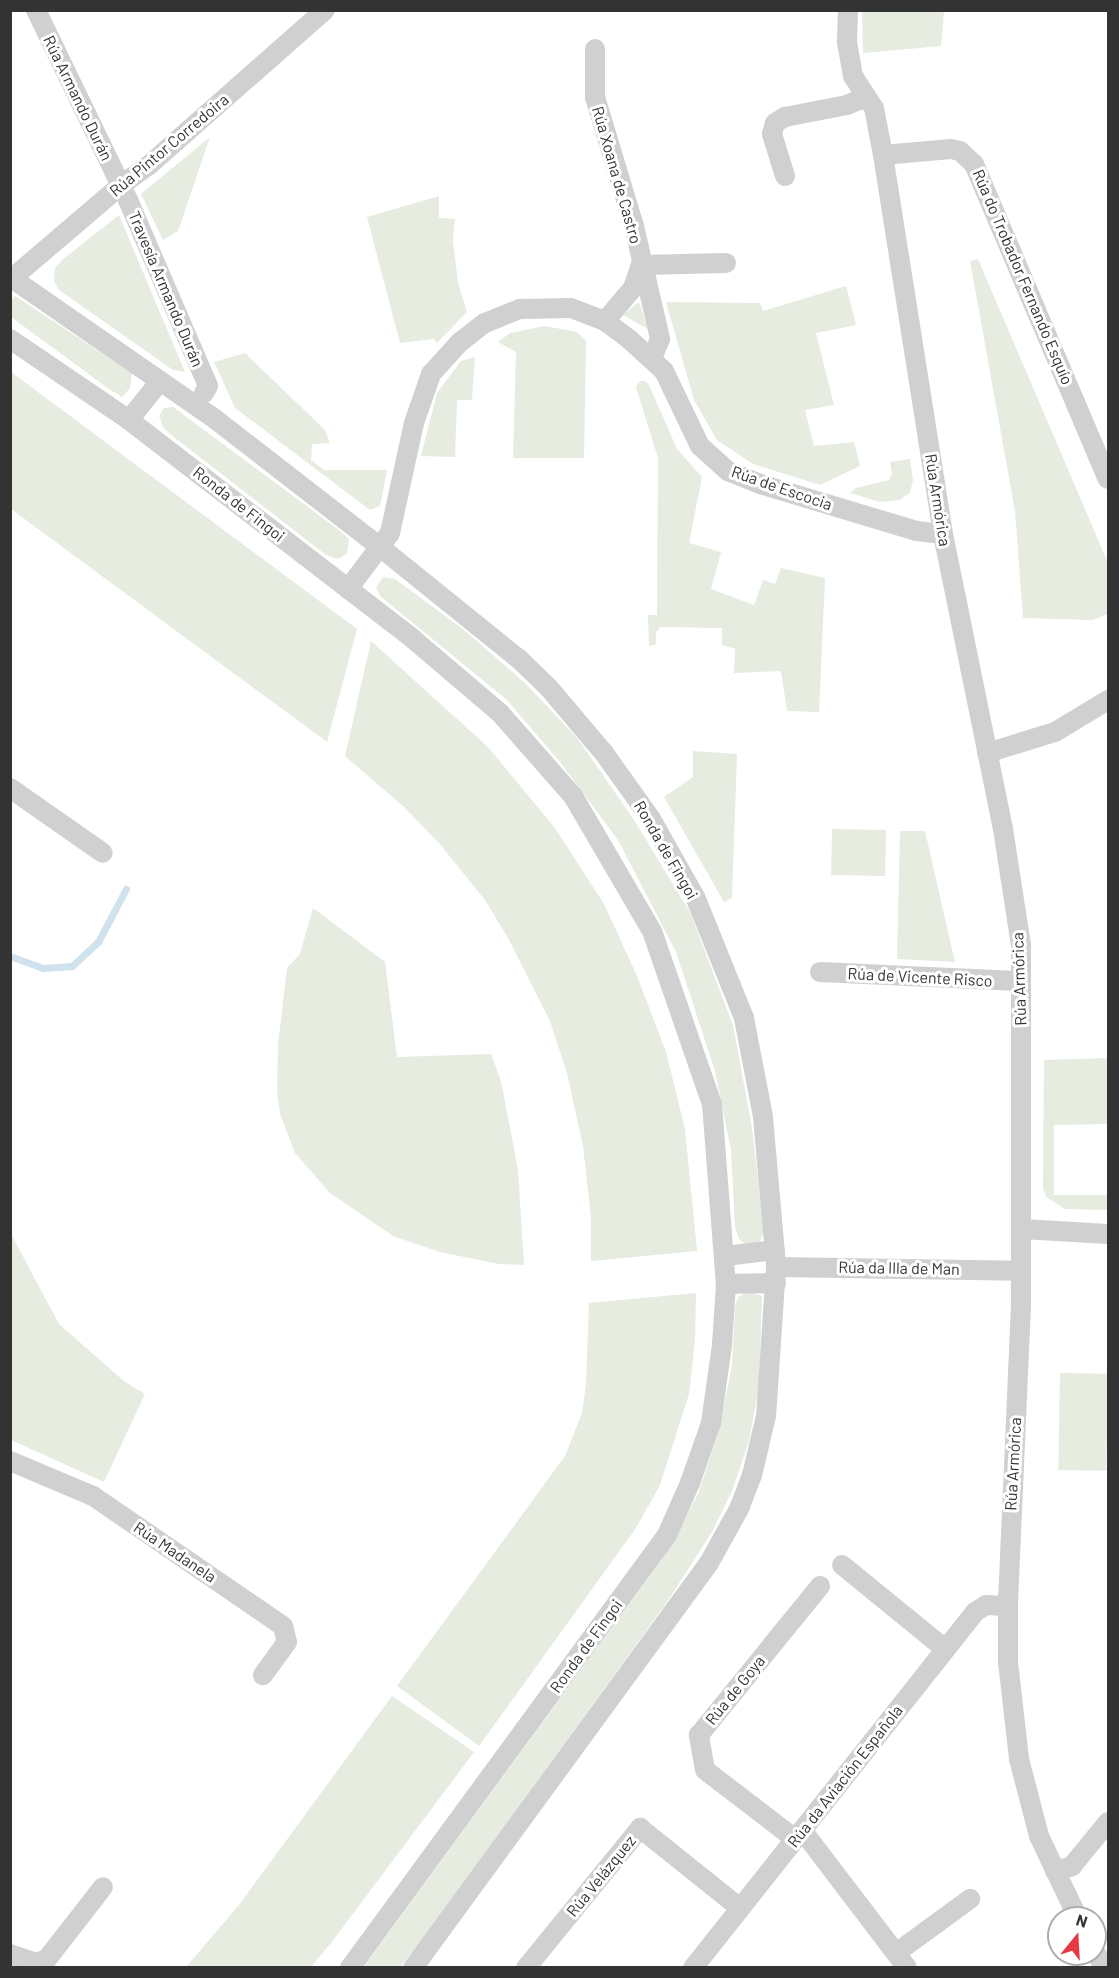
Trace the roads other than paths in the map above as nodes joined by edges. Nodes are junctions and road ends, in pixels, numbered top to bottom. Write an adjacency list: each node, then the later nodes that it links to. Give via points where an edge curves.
1 (36, 10): 8 (street, Rúa Armando Durán)
2 (325, 10): 8 (street, Rúa Pintor Corredoira, via 148,166)
3 (848, 10): 5 (street, Rúa Armórica, via 852,76)
4 (595, 49): 10 (street, Rúa Xoana de Castro, via 595,97 634,226)
5 (866, 97): 6 (street, Rúa Armórica, via 874,108); 7 (street, via 847,105 785,117 775,123 772,134)
6 (883, 155): 18 (street, Rúa do Trobador Fernando Esquío, via 951,149 960,151 975,164); 19 (street, Rúa Armórica)
7 (785, 176)
8 (120, 186): 11 (street, Rúa Pintor Corredoira); 16 (street, Travesía Armando Durán, via 208,386)
9 (726, 263): 10 (street, Rúa Xoana de Castro)
10 (641, 265): 12 (street, Rúa Xoana de Castro, via 633,288); 14 (street, Rúa Xoana de Castro, via 660,339)
11 (11, 279): 15 (street, Ronda de Fingoi)
12 (605, 321): 14 (street, Rúa de Escocia); 20 (street, Rúa de Escocia, via 571,309 520,309 485,322 459,343 431,374 414,423 390,533)
13 (10, 339): 17 (street, Ronda de Fingoi)
14 (651, 358): 19 (street, Rúa de Escocia, via 664,371 700,447 728,471 917,531)
15 (160, 381): 17 (street); 20 (street, Ronda de Fingoi)
16 (204, 393)
17 (129, 420): 21 (street, Ronda de Fingoi)
18 (1108, 478)
19 (943, 534): 23 (street, Rúa Armórica)
20 (380, 547): 21 (street); 31 (street, Ronda de Fingoi, via 519,659 549,688 604,753 651,819 696,899 744,1018 763,1117)
21 (348, 589): 30 (street, Ronda de Fingoi, via 500,713 573,796 652,931 712,1104)
22 (1108, 700): 23 (street, via 1055,732)
23 (987, 753): 27 (street, Rúa Armórica, via 1004,829 1021,945)
24 (10, 788): 25 (street)
25 (103, 853)
26 (820, 972): 27 (street, Rúa de Vicente Risco)
27 (1021, 981): 28 (street, Rúa Armórica)
28 (1022, 1228): 29 (street); 32 (street, Rúa Armórica)
29 (1108, 1234)
30 (725, 1256): 31 (street); 33 (street, Ronda de Fingoi)
31 (776, 1267): 32 (street, Rúa da Illa de Man); 33 (street); 50 (street, Ronda de Fingoi, via 766,1416 740,1506 709,1563)
32 (1021, 1271): 37 (street, Rúa Armórica)
33 (726, 1284): 49 (street, Ronda de Fingoi, via 711,1423 667,1535)
34 (10, 1461): 39 (street, Rúa Madanela, via 93,1496 284,1626 287,1642)
35 (842, 1565): 38 (street)
36 (820, 1586): 41 (street, Rúa de Goya, via 699,1735 705,1770)
37 (1008, 1606): 38 (street, Rúa da Aviación Española, via 986,1605 975,1612); 42 (street, Rúa Armórica, via 1008,1662 1019,1759 1039,1836)
38 (945, 1649): 41 (street, Rúa da Aviación Española)
39 (263, 1675)
40 (1108, 1822): 42 (street, via 1072,1866)
41 (798, 1835): 46 (street, Rúa da Aviación Española); 48 (street, Rúa de Goya)
42 (1055, 1871): 45 (street, Rúa Armórica)
43 (103, 1887): 47 (street, via 48,1959 36,1962)
44 (970, 1899): 48 (street)
45 (1072, 1906)
46 (740, 1908): 51 (street, Rúa Velázquez, via 640,1827); 52 (street, Rúa da Aviación Española)
47 (10, 1954)
48 (902, 1960)
49 (350, 1968)
50 (414, 1968)
51 (526, 1968)
52 (693, 1968)

